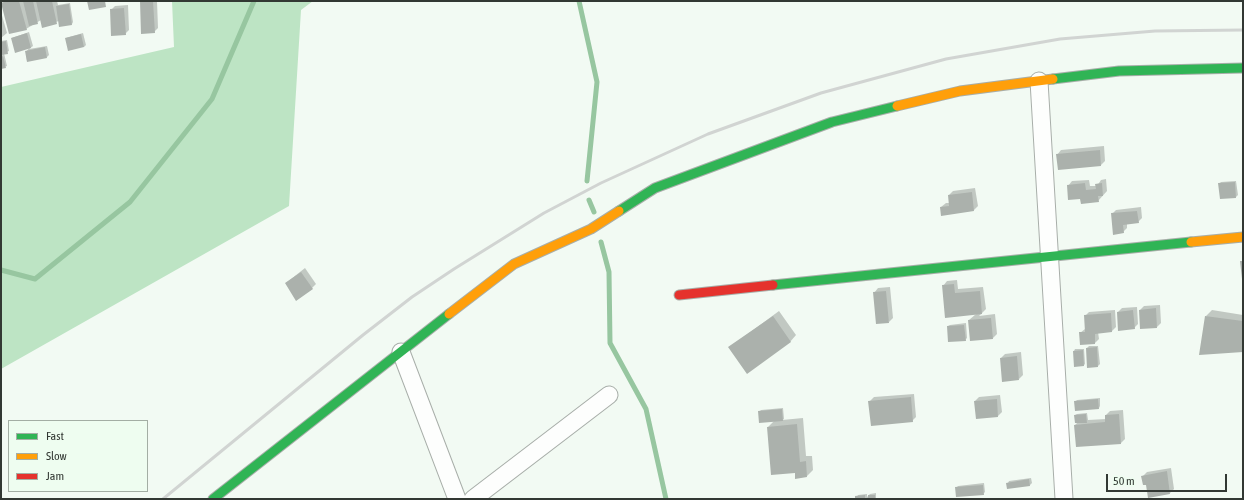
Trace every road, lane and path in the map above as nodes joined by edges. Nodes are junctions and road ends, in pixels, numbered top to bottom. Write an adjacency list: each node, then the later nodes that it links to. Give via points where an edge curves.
1 (1243, 68): 2 (street, via 1119,71)
2 (1039, 81): 4 (street); 6 (street, via 960,91 832,122 655,188 591,229 514,264)
3 (1243, 237): 4 (street)
4 (1050, 257): 5 (street); 11 (street)
5 (679, 295)
6 (401, 352): 8 (street); 9 (street)
7 (609, 395): 10 (street)
8 (213, 499)
9 (457, 499)
10 (473, 499)
11 (1064, 499)

